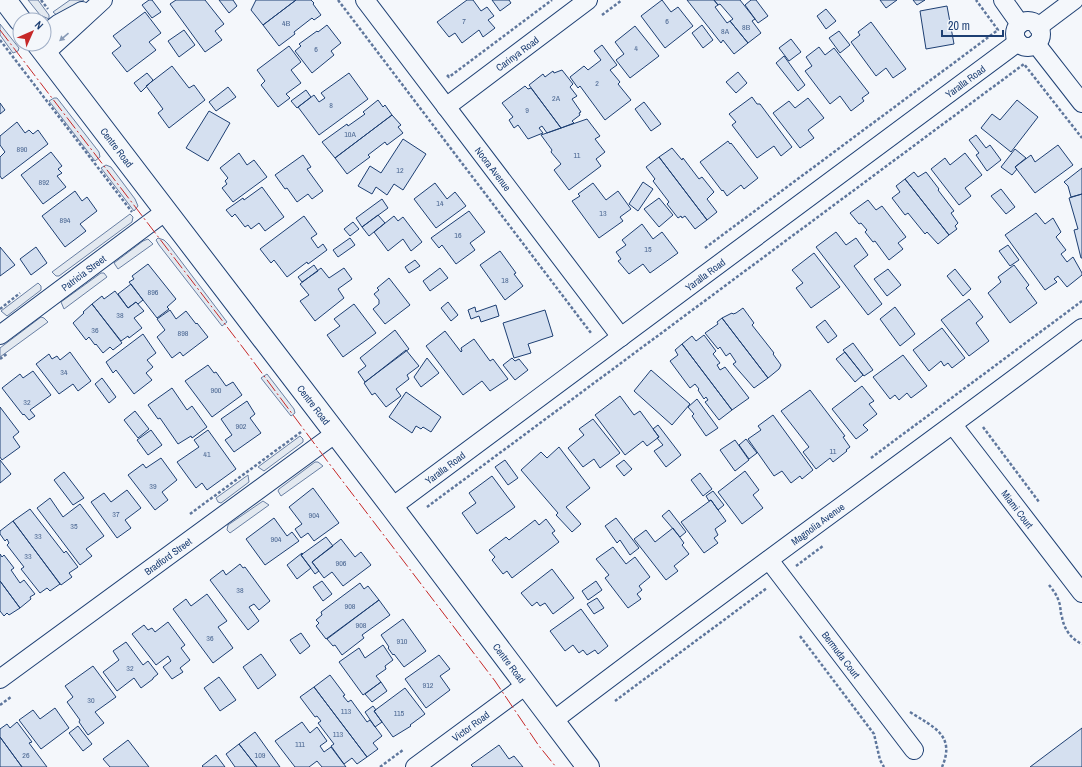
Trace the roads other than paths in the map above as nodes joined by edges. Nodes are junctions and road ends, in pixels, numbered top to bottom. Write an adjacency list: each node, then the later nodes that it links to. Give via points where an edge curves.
1 (5, 0): 7 (main road)
2 (102, 0): 10 (street, via 66,34)
3 (365, 0): 14 (street, Noora Avenue)
4 (588, 0): 14 (street, Carinya Road)
5 (1003, 0): 8 (street)
6 (1074, 0): 9 (street)
7 (14, 12)
8 (1020, 24): 9 (street, via 1032,22); 11 (street, via 1015,34)
9 (1037, 36): 11 (street, via 1028,47); 13 (street)
10 (52, 40)
11 (1018, 42): 18 (street, Yaralla Road)
12 (48, 52): 15 (main road, Centre Road)
13 (1082, 103)
14 (446, 107): 18 (street, Noora Avenue)
15 (166, 210): 17 (street, Patricia Street); 20 (main road, Centre Road)
16 (1082, 328): 19 (street, Magnolia Avenue)
17 (0, 335)
18 (621, 337): 21 (street, Yaralla Road)
19 (953, 425): 22 (street, Magnolia Avenue); 23 (street, Miami Court)
20 (336, 433): 21 (main road, Centre Road); 24 (street, Bradford Street)
21 (392, 507): 25 (main road, Centre Road)
22 (769, 560): 26 (street, Magnolia Avenue); 27 (street, Bermuda Court)
23 (1082, 593)
24 (0, 679)
25 (526, 684): 26 (main road, Centre Road); 28 (street, Victor Road)
26 (553, 721): 29 (main road, Centre Road)
27 (914, 750)
28 (414, 767)
29 (588, 767)

